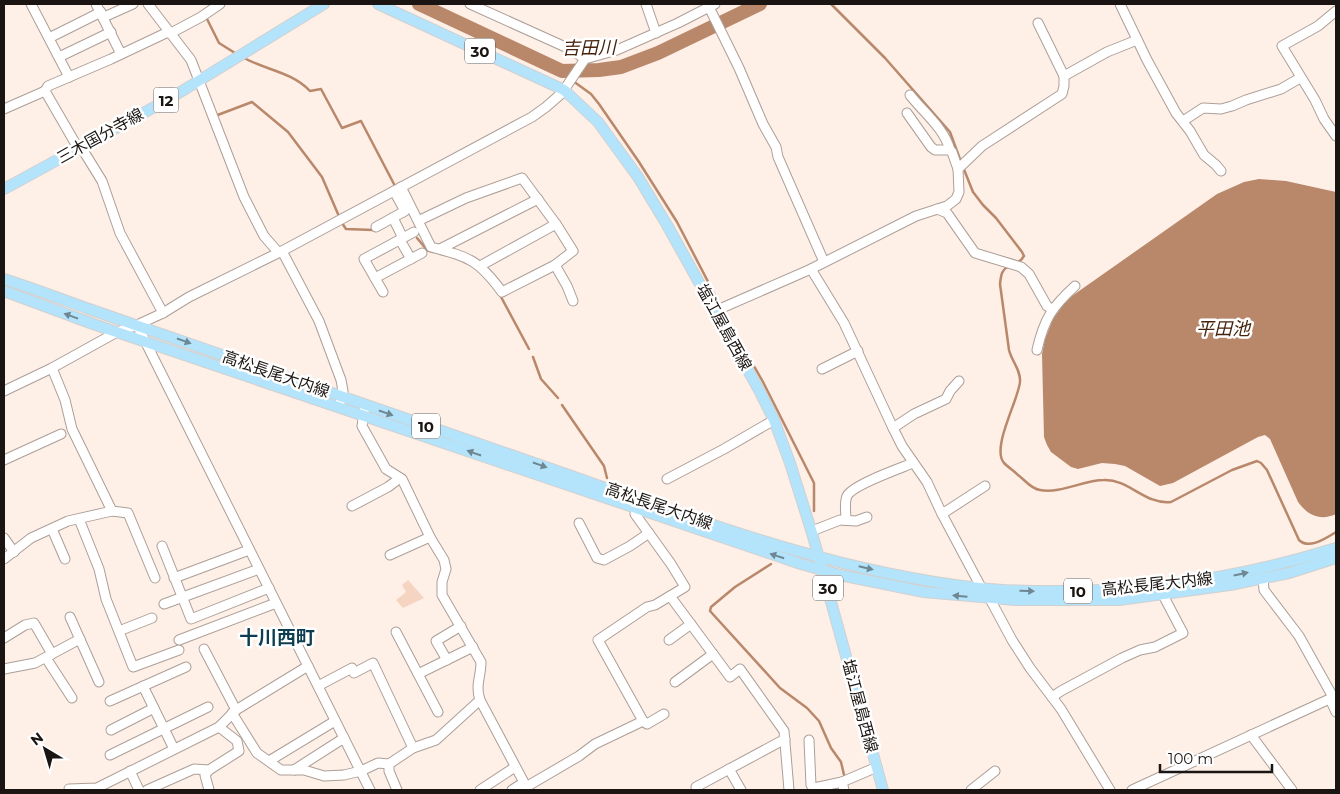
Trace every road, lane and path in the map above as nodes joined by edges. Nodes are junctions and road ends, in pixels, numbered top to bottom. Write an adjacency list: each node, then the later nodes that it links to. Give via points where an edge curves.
1 (31, 4): 19 (street)
2 (133, 4): 12 (street)
3 (148, 4): 17 (street)
4 (220, 4): 17 (street)
5 (324, 4): 27 (main road, 三木国分寺線 / 12)
6 (378, 4): 28 (main road, 塩江屋島西線 / 30)
7 (470, 4): 14 (street)
8 (481, 4): 14 (street, via 498,12)
9 (646, 4): 18 (street)
10 (1120, 4): 20 (street)
11 (712, 8): 18 (street); 53 (street)
12 (100, 11): 16 (street); 19 (street)
13 (1336, 11): 26 (street, via 1318,26 1282,46)
14 (498, 17): 23 (street, via 572,50)
15 (1038, 23): 24 (street)
16 (111, 32): 21 (street); 22 (street)
17 (171, 33): 21 (street, via 166,32); 27 (street, via 190,60)
18 (656, 33): 23 (street)
19 (49, 38): 22 (street)
20 (1137, 40): 24 (street, via 1107,52); 33 (street)
21 (121, 54): 25 (street)
22 (59, 57): 25 (street)
23 (584, 61): 28 (street)
24 (1064, 76): 37 (street, via 1062,94 982,146)
25 (69, 77): 29 (street, via 48,86)
26 (1300, 78): 33 (street, via 1281,89 1232,106 1203,108); 34 (street)
27 (199, 80): 35 (main road, 三木国分寺線 / 12); 50 (street, via 244,197 264,236)
28 (566, 87): 40 (street, via 532,117); 64 (main road, 塩江屋島西線 / 30, via 631,166)
29 (45, 91): 32 (street); 35 (street)
30 (910, 95): 31 (street)
31 (918, 106): 36 (street, via 942,131); 36 (street, via 905,114 931,147)
32 (4, 109)
33 (1182, 121): 38 (street, via 1204,154)
34 (1336, 136)
35 (79, 148): 39 (main road, 三木国分寺線 / 12); 65 (street, via 102,181 120,233)
36 (950, 150): 37 (street)
37 (960, 167): 42 (street, via 960,192 947,206)
38 (1221, 171)
39 (4, 189)
40 (397, 189): 43 (street, via 405,211); 44 (street); 50 (street)
41 (538, 199): 44 (street, via 522,178 466,198); 45 (street); 49 (street)
42 (937, 209): 53 (street, via 916,216); 63 (street, via 947,213 975,252 1021,267)
43 (393, 218): 46 (street); 48 (street)
44 (418, 221): 49 (street, via 431,246)
45 (556, 224): 54 (street, via 573,251); 55 (street)
46 (376, 227)
47 (414, 232): 48 (street)
48 (402, 239): 52 (street); 57 (street, via 364,259)
49 (440, 249): 55 (street, via 463,256)
50 (280, 252): 65 (street); 75 (street, via 319,321 341,380)
51 (422, 253): 52 (street)
52 (411, 259): 57 (street)
53 (824, 262): 56 (street)
54 (555, 265): 55 (street, via 502,292); 62 (street)
55 (480, 266)
56 (811, 269): 64 (street); 70 (street)
57 (375, 278): 61 (street)
58 (4, 279): 66 (main road, 高松長尾大内線 / 10)
59 (1075, 286): 63 (street)
60 (4, 291): 67 (main road, 高松長尾大内線 / 10, one-way to 60)
61 (382, 292)
62 (573, 301)
63 (1052, 310): 69 (street, via 1042,328)
64 (715, 311): 77 (main road, 塩江屋島西線 / 30)
65 (163, 313): 66 (street)
66 (138, 325): 67 (street); 68 (street); 75 (main road, 高松長尾大内線 / 10, one-way to 75)
67 (118, 332): 68 (main road, 高松長尾大内線 / 10); 71 (street)
68 (145, 341): 75 (main road, 高松長尾大内線 / 10); 100 (street)
69 (1038, 350)
70 (858, 351): 72 (street); 78 (street)
71 (52, 368): 74 (street); 87 (street, via 65,400 72,430)
72 (822, 369)
73 (959, 381): 78 (street, via 946,399)
74 (4, 391)
75 (341, 402): 76 (main road, 高松長尾大内線 / 10)
76 (364, 410): 82 (street, via 362,426 386,469); 86 (main road, 高松長尾大内線 / 10, one-way to 76); 103 (main road, 高松長尾大内線 / 10, one-way to 103)
77 (774, 420): 83 (street); 94 (main road, 塩江屋島西線 / 30)
78 (893, 428): 81 (street)
79 (61, 434): 80 (street)
80 (4, 460)
81 (914, 462): 88 (street); 91 (street, via 849,492)
82 (400, 478): 85 (street); 96 (street)
83 (667, 479)
84 (985, 486): 88 (street)
85 (352, 506)
86 (637, 509): 95 (street, via 635,514); 108 (main road, 高松長尾大内線 / 10, one-way to 86)
87 (112, 511): 90 (street); 109 (street, via 128,513)
88 (942, 514): 113 (street)
89 (867, 517): 91 (street)
90 (80, 519): 93 (street); 124 (street)
91 (846, 520): 94 (street)
92 (579, 523): 95 (street, via 597,558 604,560)
93 (52, 529): 101 (street, via 31,538); 105 (street)
94 (812, 531): 103 (main road, 塩江屋島西線 / 30)
95 (649, 533): 115 (street, via 685,587)
96 (430, 537): 102 (street); 123 (street, via 446,569 442,595)
97 (4, 538): 101 (street)
98 (162, 546): 110 (street)
99 (1336, 548): 113 (main road, 高松長尾大内線 / 10, one-way to 99, via 1041,592 1175,584 1286,564)
100 (249, 550): 107 (street); 110 (street)
101 (14, 552): 106 (street)
102 (390, 555)
103 (819, 557): 108 (main road, 塩江屋島西線 / 30); 113 (main road, 高松長尾大内線 / 10, one-way to 113, via 923,580)
104 (1336, 558): 111 (main road, 高松長尾大内線 / 10)
105 (65, 559)
106 (4, 560)
107 (259, 569): 112 (street); 116 (street)
108 (823, 571): 117 (main road, 高松長尾大内線 / 10, one-way to 108, via 924,592); 169 (main road, 塩江屋島西線 / 30)
109 (155, 578)
110 (174, 578): 116 (street)
111 (1262, 578): 114 (main road, 高松長尾大内線 / 10); 144 (street, via 1264,590 1299,636)
112 (269, 588): 116 (street, via 191,619); 118 (street)
113 (982, 589): 117 (street)
114 (1163, 595): 117 (main road, 高松長尾大内線 / 10, via 1119,600); 143 (street, via 1184,633 1122,658)
115 (670, 596): 122 (street); 155 (street, via 647,607 598,640)
116 (182, 597): 119 (street)
117 (990, 599): 143 (street, via 1017,647)
118 (276, 603): 124 (street, via 133,667); 134 (street)
119 (164, 604)
120 (70, 618): 127 (street)
121 (152, 618): 124 (street)
122 (691, 624): 128 (street); 131 (street)
123 (460, 626): 129 (street); 133 (street, via 436,640)
124 (119, 631)
125 (396, 632): 137 (street)
126 (4, 638): 132 (street, via 25,625 34,624)
127 (80, 639): 132 (street); 139 (street)
128 (669, 640)
129 (473, 647): 133 (street); 146 (street, via 481,662 477,684)
130 (204, 649): 150 (street)
131 (713, 654): 140 (street); 161 (street, via 730,677 740,669 784,731)
132 (49, 656): 136 (street, via 36,664); 145 (street)
133 (447, 660): 137 (street)
134 (308, 666): 142 (street); 150 (street)
135 (186, 667): 141 (street)
136 (6, 669): 138 (street)
137 (418, 674): 151 (street)
138 (4, 678)
139 (99, 682)
140 (675, 682)
141 (144, 686): 147 (street); 149 (street)
142 (318, 686): 154 (street); 163 (street, via 352,668 354,673 372,664)
143 (1052, 697): 191 (street)
144 (1333, 697): 152 (street); 159 (street)
145 (72, 698)
146 (480, 700): 163 (street, via 436,740); 168 (street)
147 (110, 701)
148 (208, 707): 157 (street)
149 (154, 708): 157 (street); 158 (street)
150 (234, 712): 156 (street); 166 (street, via 257,753)
151 (438, 712)
152 (1336, 712)
153 (664, 714): 155 (street, via 647,724)
154 (335, 720): 160 (street); 166 (street)
155 (643, 721): 177 (street, via 595,744)
156 (219, 726): 164 (street); 171 (street, via 237,741 239,752)
157 (164, 729): 164 (street); 165 (street)
158 (111, 730)
159 (1251, 735): 192 (street); 193 (street)
160 (344, 738): 172 (street); 174 (street)
161 (785, 739): 170 (street); 188 (street)
162 (809, 740): 176 (street, via 811,785 814,788)
163 (413, 748): 167 (street)
164 (174, 749): 173 (street)
165 (110, 755)
166 (269, 761): 172 (street, via 281,770)
167 (389, 764): 174 (street, via 378,763); 183 (street)
168 (515, 767): 177 (street); 184 (street)
169 (877, 768): 176 (street); 189 (main road, 塩江屋島西線 / 30)
170 (729, 769): 186 (street, via 696,788); 187 (street)
171 (208, 770): 180 (street, via 194,768); 181 (street, via 205,775)
172 (294, 770): 174 (street, via 324,776)
173 (130, 771): 178 (street, via 97,788); 179 (street)
174 (361, 771): 182 (street)
175 (995, 771): 190 (street)
176 (845, 783)
177 (526, 787): 185 (street)
178 (69, 790)
179 (139, 790)
180 (147, 790)
181 (209, 790)
182 (370, 790)
183 (397, 790)
184 (480, 790)
185 (512, 790)
186 (698, 790)
187 (741, 790)
188 (788, 790)
189 (883, 790)
190 (971, 790)
191 (1110, 790)
192 (1132, 790)
193 (1292, 790)

